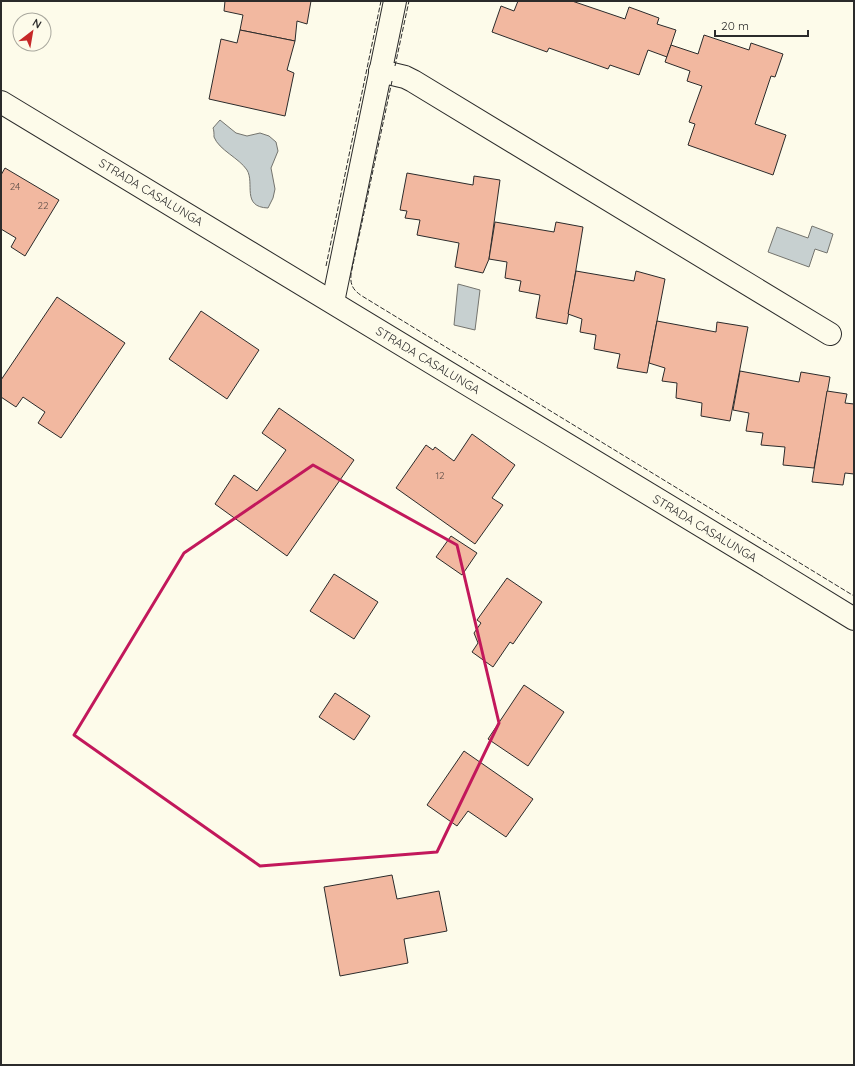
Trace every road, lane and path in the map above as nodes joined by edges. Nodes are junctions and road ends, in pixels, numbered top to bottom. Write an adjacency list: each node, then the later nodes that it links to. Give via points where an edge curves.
1 (395, 1): 2 (street)
2 (380, 71): 4 (street); 5 (street, via 413,81)
3 (3, 106): 4 (street, STRADA CASALUNGA)
4 (333, 302): 6 (street, STRADA CASALUNGA)
5 (830, 334)
6 (854, 619)

